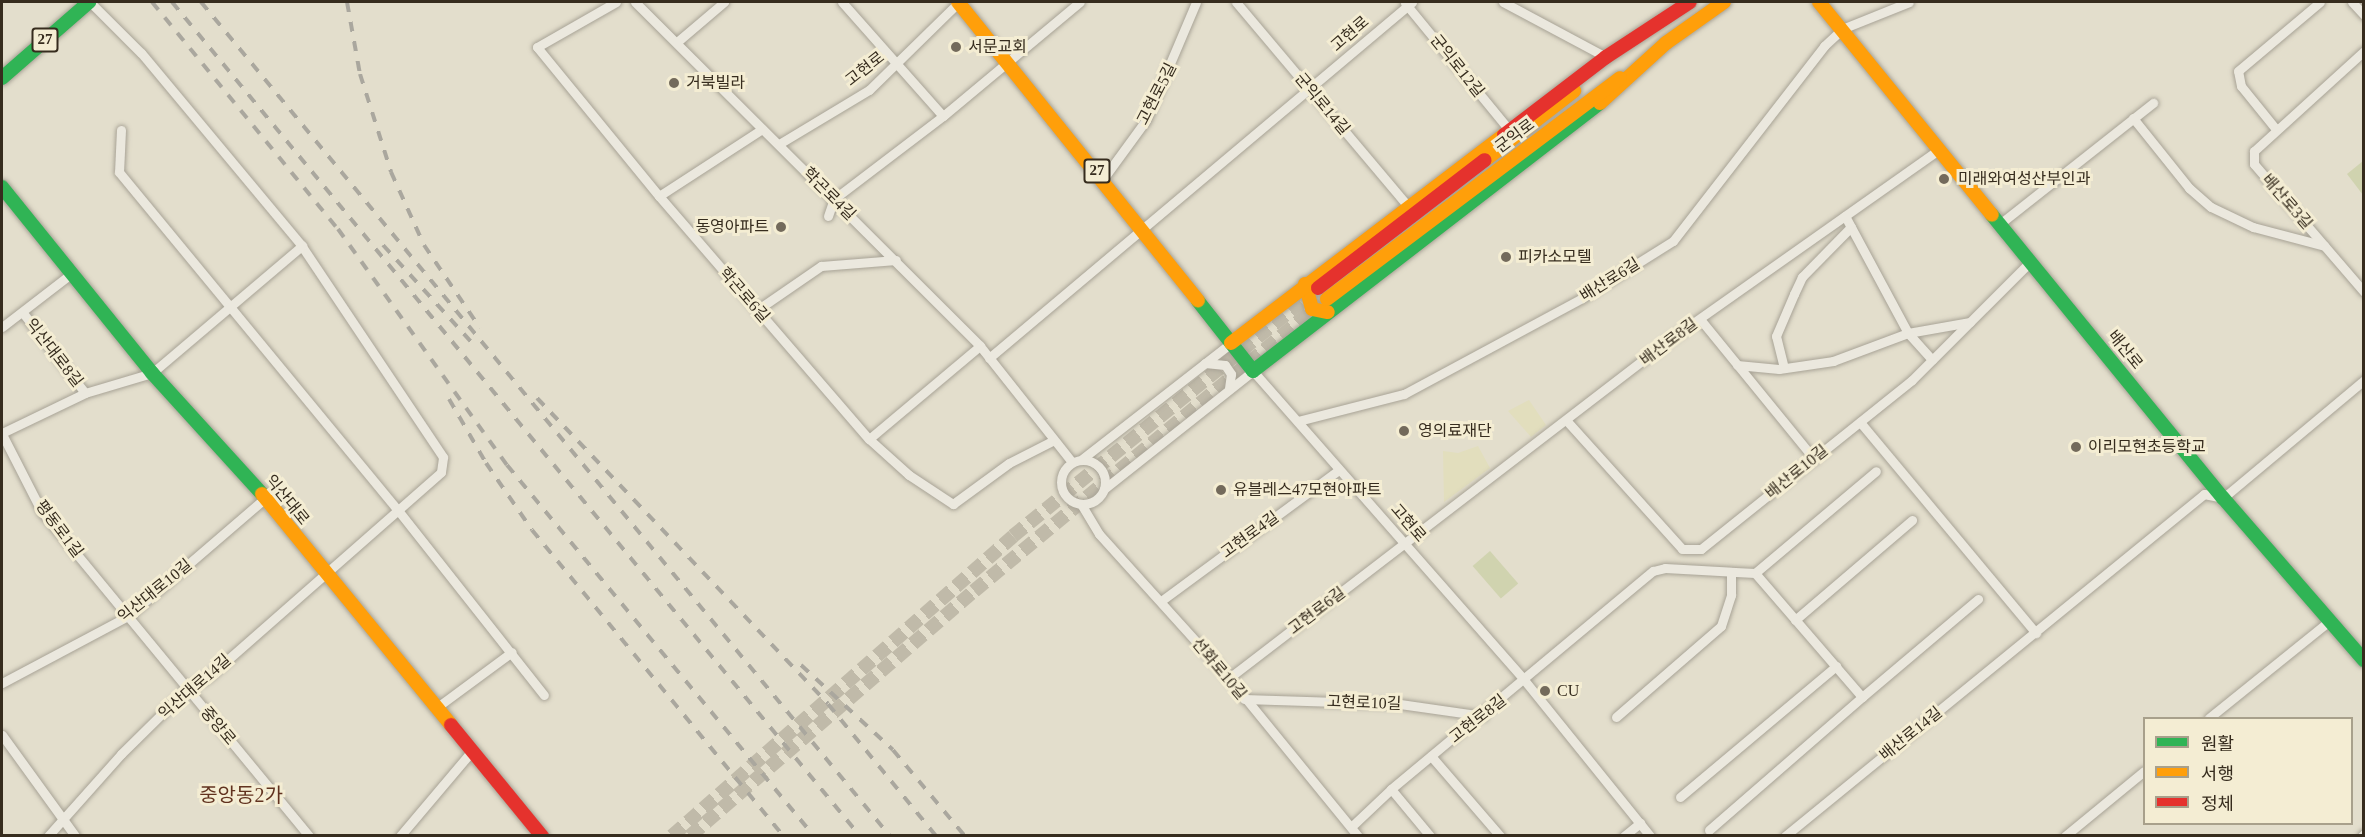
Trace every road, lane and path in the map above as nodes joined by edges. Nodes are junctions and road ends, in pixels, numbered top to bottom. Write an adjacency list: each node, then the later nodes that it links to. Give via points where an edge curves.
1 (89, 2): 26 (street, 27); 47 (street, 익산대로14길, via 141,53)
2 (616, 2): 39 (street, 학곤로6길, via 537,46)
3 (635, 2): 21 (street, 학곤로4길)
4 (723, 2): 21 (street)
5 (842, 2): 25 (street)
6 (958, 2): 24 (street, 고현로 / 27); 25 (street, 고현로)
7 (1080, 2): 24 (street)
8 (1196, 2): 37 (street, 고현로5길, via 1146,120)
9 (1236, 2): 27 (street, 군익로14길)
10 (1503, 2): 23 (street)
11 (1690, 2): 20 (street, 군익로)
12 (1724, 2): 53 (street, via 1666,43 1623,85)
13 (1819, 2): 19 (street, 배산로)
14 (1909, 2): 19 (street)
15 (2319, 2): 31 (street, via 2238,71 2241,86)
16 (2352, 2): 18 (street)
17 (1408, 3): 27 (street, 고현로); 34 (street, 군익로12길)
18 (2364, 15)
19 (1842, 29): 36 (street, 배산로); 74 (street, 배산로6길, via 1786,94 1673,241 1582,298 1404,394)
20 (1652, 30): 23 (street); 53 (street, 군익로)
21 (677, 42): 32 (street, 학곤로4길)
22 (2364, 51): 31 (street, 배산로3길)
23 (1606, 57): 34 (street)
24 (1008, 63): 29 (street); 37 (street, 고현로 / 27)
25 (898, 64): 29 (street); 35 (street, 고현로, via 869,90)
26 (2, 78)
27 (1310, 90): 41 (street, 군익로14길); 46 (street, 고현로)
28 (2152, 103): 30 (street)
29 (943, 116): 40 (street)
30 (2133, 118): 44 (street); 48 (street, via 2189,188 2211,207 2253,227)
31 (2275, 128): 48 (street, 배산로3길, via 2254,151 2254,164)
32 (762, 129): 35 (street, 학곤로4길); 39 (street)
33 (121, 130): 54 (street, via 119,172)
34 (1510, 130): 41 (street)
35 (779, 144): 40 (street, 학곤로4길)
36 (1940, 149): 43 (street, 배산로8길); 44 (street, 배산로)
37 (1103, 179): 46 (street, 고현로 / 27)
38 (2, 187): 51 (street, 익산대로)
39 (658, 196): 55 (street, 학곤로6길)
40 (834, 200): 42 (street); 49 (street, 학곤로4길)
41 (1408, 206): 53 (street)
42 (828, 216)
43 (1845, 216): 45 (street); 57 (street, 배산로8길)
44 (2001, 223): 50 (street, 배산로)
45 (1851, 226): 60 (street); 67 (street, via 1798,285 1776,336)
46 (1143, 230): 61 (street, 고현로 / 27); 63 (street, 고현로)
47 (303, 246): 54 (street); 88 (street, 익산대로14길, via 443,457 441,472)
48 (2325, 246): 52 (street)
49 (896, 260): 55 (street, via 821,266); 62 (street, 학곤로4길)
50 (2031, 261): 58 (street, 배산로10길); 86 (street, 배산로)
51 (72, 273): 56 (street); 69 (street, 익산대로)
52 (2364, 292)
53 (1320, 296): 61 (street); 68 (street)
54 (231, 307): 69 (street); 88 (street)
55 (757, 310): 77 (street, 학곤로6길)
56 (23, 313): 59 (street); 72 (street, 익산대로8길)
57 (1700, 319): 66 (street); 73 (street, 배산로8길)
58 (1970, 322): 60 (street); 64 (street, 배산로10길)
59 (2, 327)
60 (1908, 333): 64 (street); 67 (street, via 1833,361)
61 (1231, 343): 65 (street); 68 (street, 고현로 / 27)
62 (980, 346): 63 (street, 학곤로4길); 77 (street)
63 (989, 358): 78 (street, 학곤로4길)
64 (1932, 360): 75 (street, 배산로10길)
65 (1205, 363): 71 (street, via 1224,365 1231,374); 79 (street)
66 (1737, 365): 67 (street); 80 (street)
67 (1784, 368)
68 (1253, 371): 71 (street); 74 (street, 고현로)
69 (152, 373): 72 (street, 익산대로8길); 85 (street, 익산대로)
70 (2364, 380): 86 (street)
71 (1229, 389): 84 (street)
72 (86, 393): 76 (street, 익산대로8길)
73 (1566, 420): 80 (street, 배산로10길, via 1682,549 1701,549); 90 (street, 배산로8길)
74 (1298, 421): 82 (street, 고현로)
75 (1860, 422): 80 (street, 배산로10길); 99 (street)
76 (2, 433): 96 (street, 평동로1길, via 42,512)
77 (869, 439): 78 (street, 학곤로6길, via 909,475 953,504 1009,463)
78 (1052, 441): 81 (street, 학곤로4길)
79 (1082, 459): 81 (street); 84 (street, via 1101,468)
80 (1814, 459)
81 (1072, 462): 87 (street, via 1064,471 1061,484 1067,498)
82 (1339, 470): 90 (street, 고현로); 95 (street, 고현로4길)
83 (1876, 471): 93 (street)
84 (1104, 489): 87 (street, via 1095,501)
85 (265, 498): 92 (street, 익산대로); 96 (street, 익산대로10길)
86 (2223, 498): 98 (street, 배산로); 99 (street, 배산로14길, via 2204,494)
87 (1081, 504): 95 (street, 선화로10길, via 1099,534)
88 (397, 509): 92 (street, 익산대로14길); 100 (street)
89 (1912, 520): 97 (street)
90 (1405, 544): 103 (street, 고현로6길); 104 (street, 고현로)
91 (1731, 572): 93 (street, 고현로8길); 104 (street, 고현로8길, via 1665,568 1653,571); 112 (street, via 1731,595 1720,626)
92 (324, 573): 106 (street, 익산대로14길, via 208,677); 110 (street, 익산대로)
93 (1755, 573): 97 (street)
94 (1978, 599): 108 (street)
95 (1161, 601): 103 (street, 선화로10길)
96 (128, 616): 105 (street, 익산대로10길); 106 (street, 중앙로)
97 (1795, 620): 102 (street)
98 (2329, 621): 101 (street, 배산로); 113 (street)
99 (2036, 633): 134 (street, 배산로14길)
100 (512, 652): 107 (street); 110 (street)
101 (2364, 660)
102 (1836, 666): 108 (street); 119 (street)
103 (1229, 678): 109 (street, 선화로10길)
104 (1525, 681): 111 (street, 고현로8길); 121 (street, 고현로)
105 (2, 683)
106 (188, 689): 120 (street, 익산대로14길, via 121,754); 126 (street, 중앙로)
107 (544, 695)
108 (1862, 697): 123 (street)
109 (1245, 699): 111 (street, 고현로10길, via 1400,704); 122 (street, 선화로10길)
110 (436, 708): 115 (street, 익산대로)
111 (1483, 716): 116 (street, 고현로8길)
112 (1616, 717)
113 (2210, 717)
114 (2, 735): 120 (street)
115 (471, 752): 127 (street); 128 (street, 익산대로)
116 (1431, 756): 118 (street, 고현로8길); 131 (street)
117 (2143, 773): 135 (street)
118 (1392, 789): 122 (street, 고현로8길); 130 (street)
119 (1680, 797)
120 (62, 821): 124 (street, 익산대로14길); 125 (street)
121 (1640, 823): 132 (street); 133 (street, 고현로)
122 (1351, 827): 129 (street, 선화로10길)
123 (1709, 830)
124 (48, 836)
125 (75, 836)
126 (309, 836)
127 (400, 836)
128 (542, 836)
129 (1358, 836)
130 (1430, 836)
131 (1500, 836)
132 (1624, 836)
133 (1650, 836)
134 (1785, 836)
135 (2065, 836)

